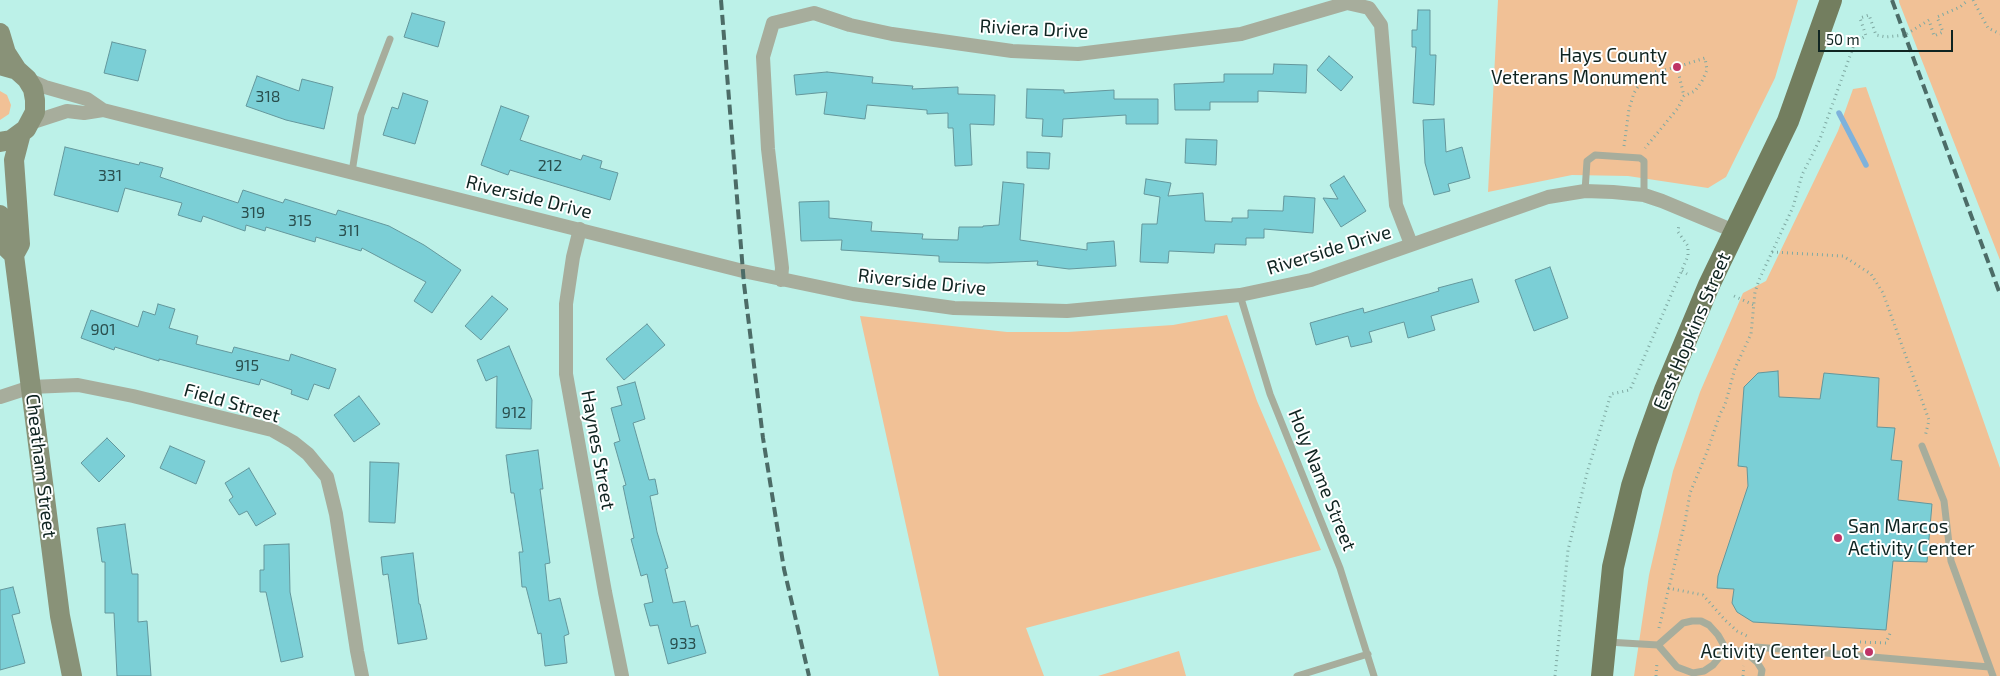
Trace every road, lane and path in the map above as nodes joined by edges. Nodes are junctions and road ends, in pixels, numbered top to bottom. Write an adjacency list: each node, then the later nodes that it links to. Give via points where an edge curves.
1 (1831, 0): 21 (main road, East Hopkins Street, via 1788,121)
2 (1968, 0): 23 (path, via 1937,17 1943,32 1934,36 1929,20 1905,35 1886,37 1876,35 1869,15 1860,18 1866,36 1855,42 1820,140 1802,175 1793,207)
3 (1973, 0): 5 (path, via 1988,28)
4 (0, 33): 8 (street)
5 (2000, 34)
6 (390, 39): 15 (lane, via 361,115)
7 (1677, 67): 9 (path); 9 (path, via 1705,58 1707,70 1702,81 1695,91); 13 (path, via 1651,73 1634,93 1628,109)
8 (15, 71): 10 (street, Riverside Drive, via 45,87 87,99); 11 (street, Cheatham Street, via 33,89 35,112)
9 (1684, 96): 14 (path)
10 (103, 110): 11 (street, Riverside Drive, via 67,111); 15 (street, Riverside Drive)
11 (26, 128): 12 (street, via 12,140); 24 (street, Cheatham Street, via 14,160 20,244)
12 (0, 142)
13 (1624, 157): 14 (lane); 16 (lane, via 1595,155 1587,161)
14 (1640, 158): 17 (lane, via 1644,161)
15 (352, 172): 20 (street, Riverside Drive)
16 (1585, 191): 17 (street, Riverside Drive); 22 (street, Riverside Drive, via 1548,197)
17 (1644, 195): 18 (street, Riverside Drive)
18 (1682, 208): 21 (street, Riverside Drive); 25 (path, via 1678,232 1688,246)
19 (0, 215): 24 (street, Cheatham Street, via 5,246)
20 (580, 229): 27 (street, Riverside Drive); 47 (street, Haynes Street, via 566,304 566,374)
21 (1734, 231): 37 (main road, East Hopkins Street, via 1665,390 1635,478 1613,567)
22 (1410, 244): 27 (street, Riviera Drive, via 1396,205 1381,25 1369,8 1347,3 1241,34 1078,54 1012,51 902,35 850,25 814,13 773,23 764,57 768,150); 28 (street, Riverside Drive, via 1311,280)
23 (1772, 252): 30 (path, via 1759,280); 33 (path, via 1843,256 1871,274 1883,293 1929,420)
24 (14, 255): 31 (street, Cheatham Street)
25 (1682, 271): 26 (path); 50 (path, via 1630,390 1611,394 1568,550)
26 (1687, 274)
27 (781, 280): 28 (street, Riverside Drive, via 954,308 1067,311)
28 (1240, 295): 42 (lane, Holy Name Street, via 1270,394 1340,568)
29 (1734, 296): 30 (path)
30 (1754, 305): 34 (path, via 1751,334 1734,368 1727,399 1690,493)
31 (31, 387): 32 (street, Field Street); 45 (street, Cheatham Street, via 60,616); 46 (street, Field Street, via 78,385 133,396 272,430 308,454 327,477)
32 (0, 397)
33 (1922, 446): 44 (lane, via 1944,501 1950,561)
34 (1668, 588): 36 (path, via 1703,594 1737,631 1748,637); 39 (path)
35 (1891, 631): 38 (path, via 1886,643)
36 (1758, 637)
37 (1604, 642): 39 (lane); 51 (main road, East Hopkins Street)
38 (1857, 642)
39 (1658, 645): 40 (lane, via 1677,667 1692,673 1713,665); 40 (lane, via 1683,623 1700,621 1709,625); 52 (path)
40 (1726, 649): 41 (lane)
41 (1745, 652): 44 (lane, via 1756,647); 54 (lane, via 1758,662)
42 (1368, 654): 48 (lane); 49 (lane, Holy Name Street)
43 (1744, 665): 53 (path)
44 (1989, 666): 55 (lane)
45 (72, 676)
46 (362, 676)
47 (622, 676)
48 (1297, 676)
49 (1374, 676)
50 (1555, 676)
51 (1602, 676)
52 (1656, 676)
53 (1743, 676)
54 (1761, 676)
55 (1993, 676)

